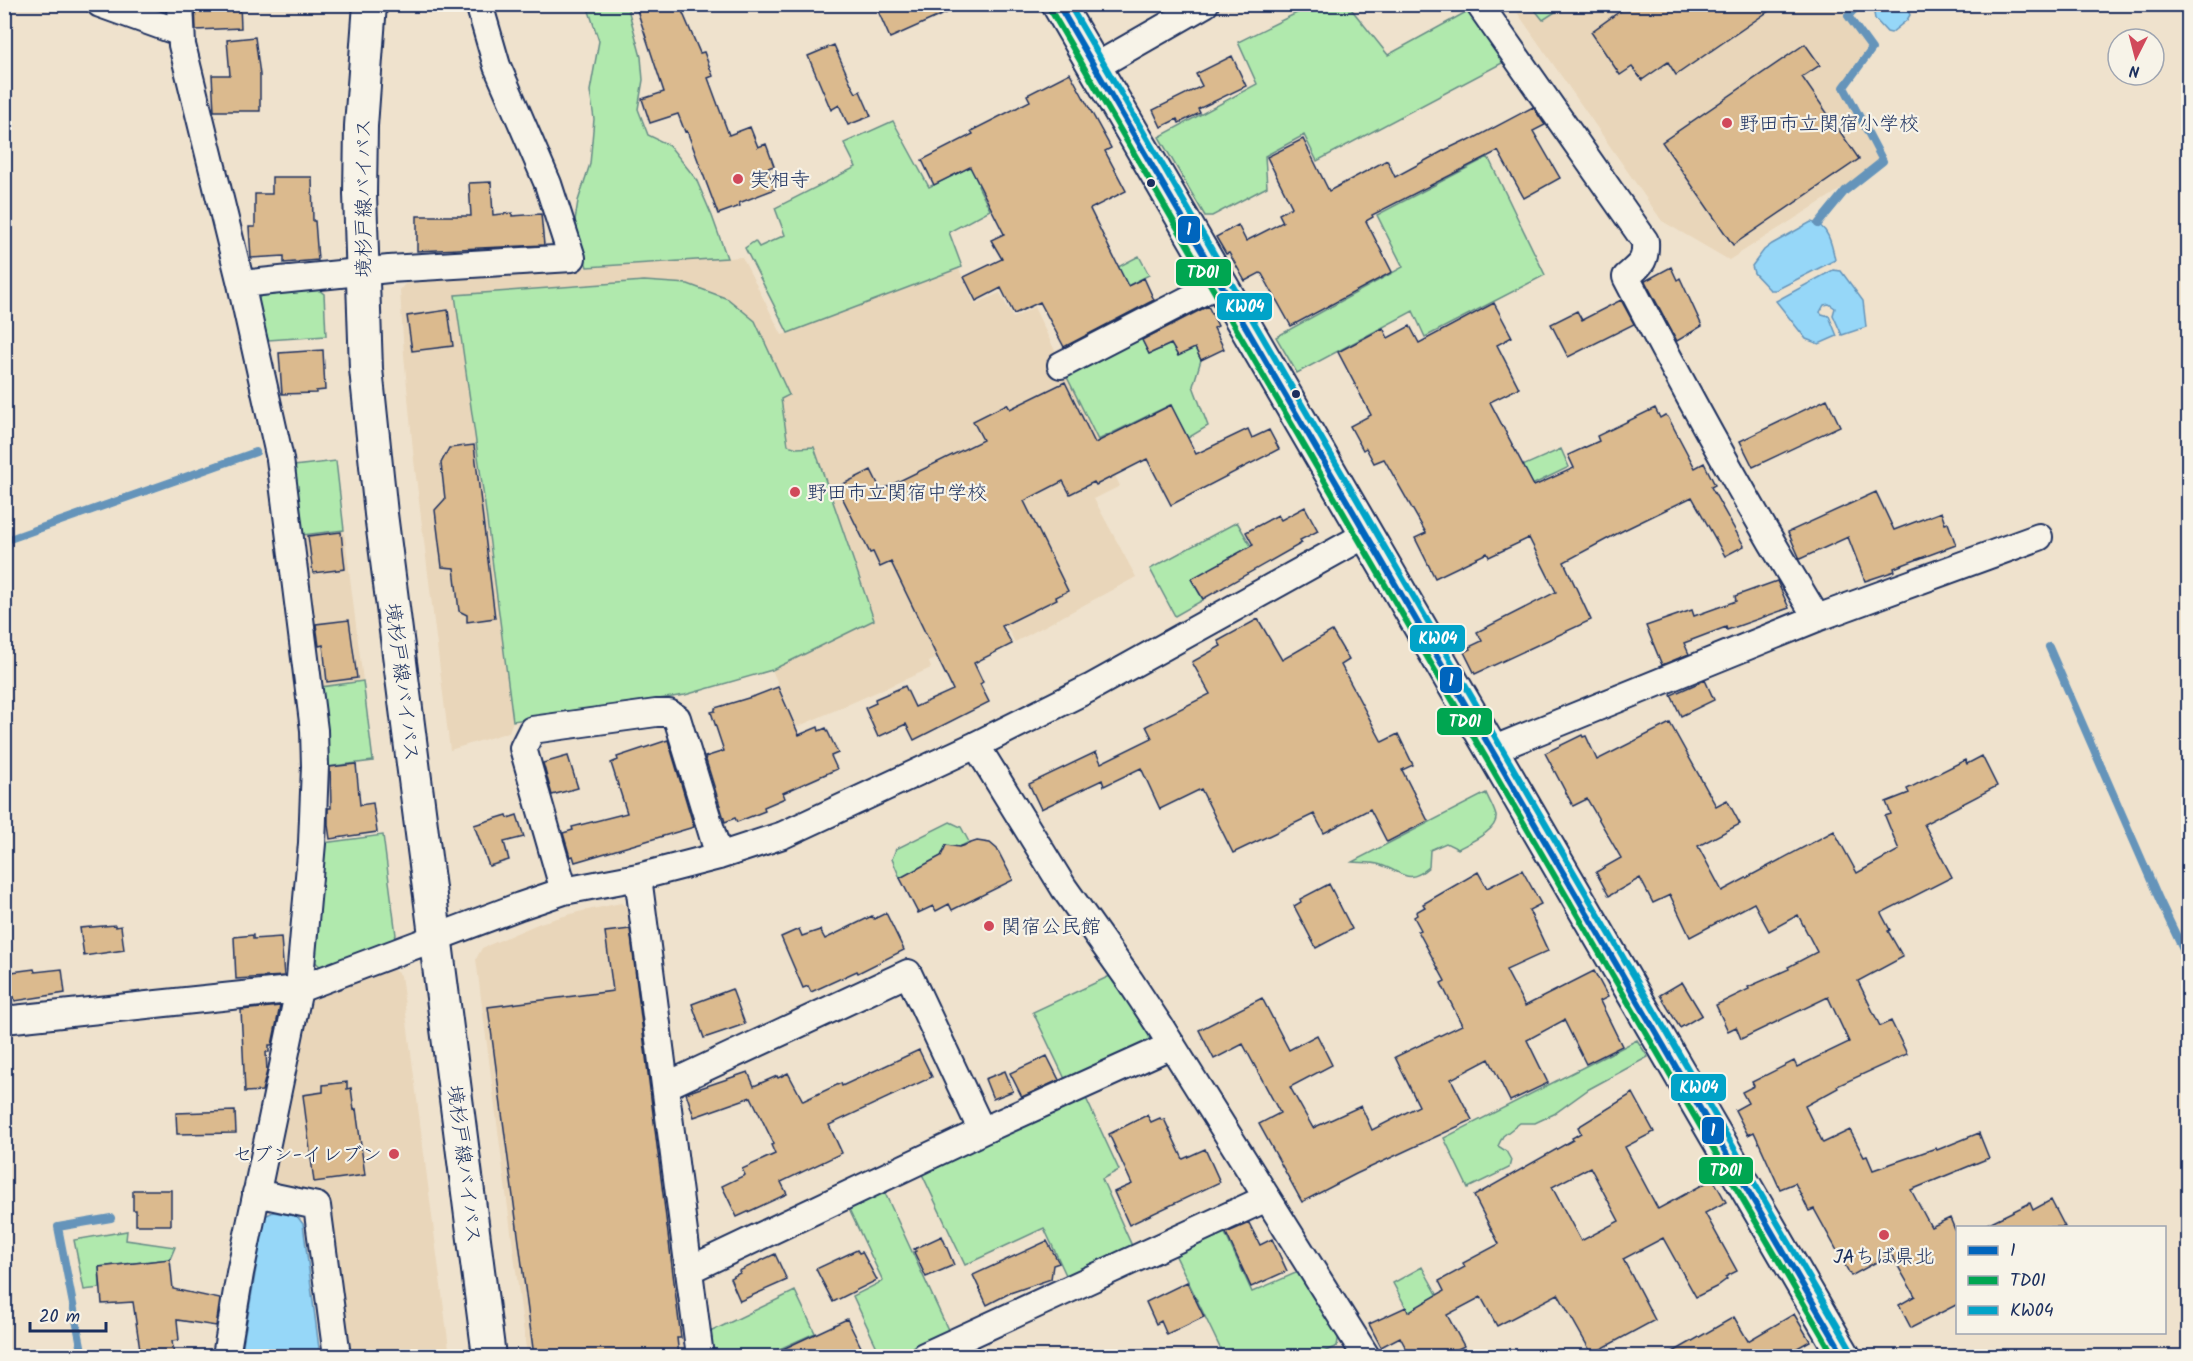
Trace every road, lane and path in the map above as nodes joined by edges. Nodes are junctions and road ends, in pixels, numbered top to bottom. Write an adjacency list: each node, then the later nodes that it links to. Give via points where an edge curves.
1 (100, 4): 8 (street)
2 (180, 4): 8 (street)
3 (370, 4): 10 (main road, 境杉戸線バイパス, via 361,126)
4 (479, 4): 10 (street, via 497,66 548,184 572,258)
5 (1058, 4): 9 (main road)
6 (1205, 4): 9 (street)
7 (1479, 4): 16 (street, via 1645,241 1645,257 1626,277 1683,387)
8 (181, 33): 11 (street)
9 (1095, 67): 12 (main road)
10 (362, 272): 11 (street); 22 (main road, 境杉戸線バイパス, via 366,369 381,514)
11 (241, 284): 23 (street, via 280,459 314,730 312,843)
12 (1221, 284): 13 (street); 14 (main road)
13 (1061, 365)
14 (1366, 534): 17 (street, via 1090,688); 18 (main road)
15 (2039, 537): 16 (street)
16 (1816, 618): 18 (street)
17 (976, 745): 19 (street, via 783,836); 25 (street, via 1064,888)
18 (1492, 750): 37 (main road)
19 (719, 856): 20 (street); 21 (street, via 677,718 669,713 656,713 532,730 523,748)
20 (638, 877): 21 (street); 26 (street)
21 (564, 891): 22 (street)
22 (436, 939): 23 (street); 34 (main road, 境杉戸線バイパス)
23 (299, 989): 24 (street); 28 (street)
24 (4, 1020)
25 (1172, 1045): 27 (street); 29 (street)
26 (666, 1086): 27 (street, via 908,973); 30 (street)
27 (982, 1131): 30 (street)
28 (256, 1193): 32 (street); 33 (street, via 317,1206)
29 (1267, 1198): 31 (street); 36 (street)
30 (689, 1270): 35 (street)
31 (1356, 1354)
32 (226, 1356)
33 (337, 1356)
34 (489, 1356)
35 (700, 1356)
36 (924, 1356)
37 (1844, 1356)

